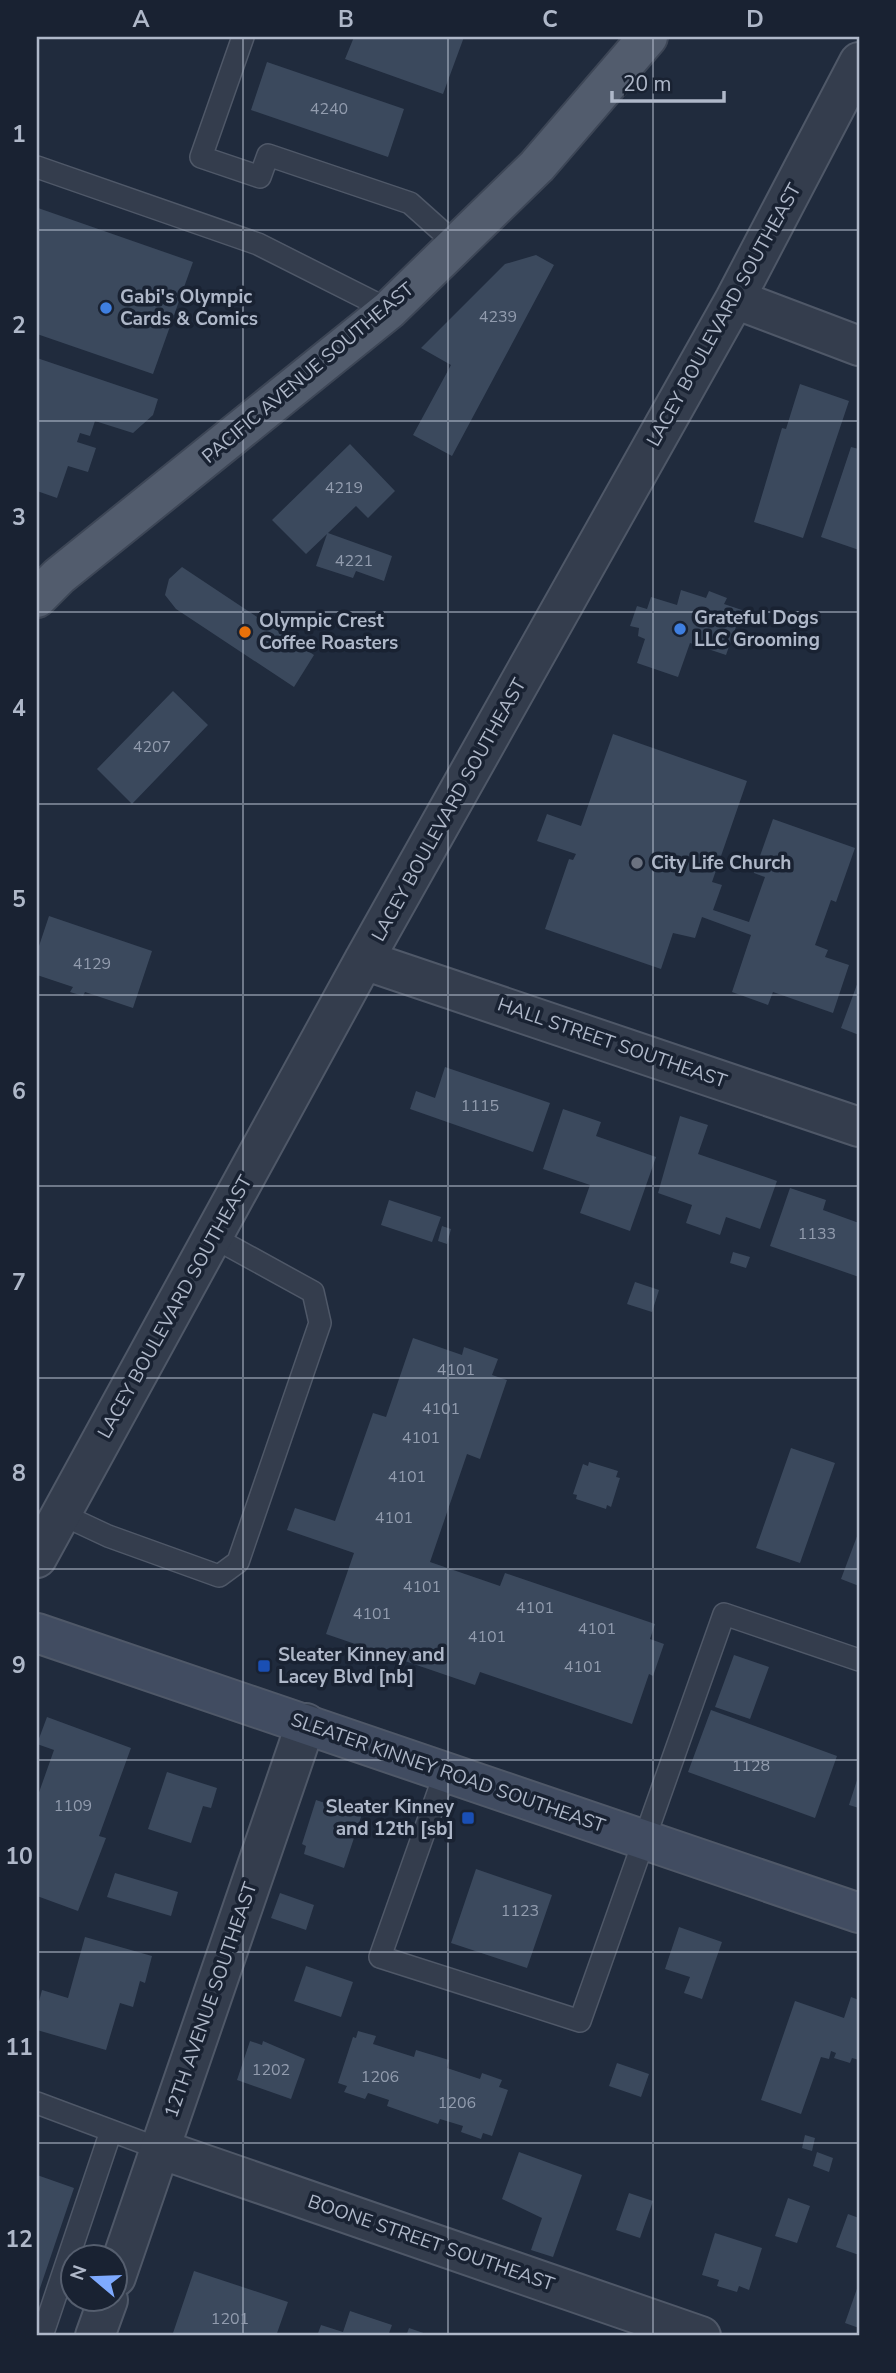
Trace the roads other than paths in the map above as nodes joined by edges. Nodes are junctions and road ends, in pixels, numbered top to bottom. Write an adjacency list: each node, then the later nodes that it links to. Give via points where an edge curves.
1 (243, 37): 5 (lane, via 201,157 260,177 268,155 410,203)
2 (648, 37): 5 (main road, PACIFIC AVENUE SOUTHEAST, via 537,166)
3 (854, 83): 6 (street, LACEY BOULEVARD SOUTHEAST)
4 (37, 167): 7 (lane, via 258,244)
5 (457, 245): 7 (main road, PACIFIC AVENUE SOUTHEAST)
6 (735, 299): 8 (street); 10 (street, LACEY BOULEVARD SOUTHEAST)
7 (389, 310): 9 (main road, PACIFIC AVENUE SOUTHEAST)
8 (859, 346)
9 (37, 598)
10 (364, 960): 11 (street, HALL STREET SOUTHEAST); 12 (street, LACEY BOULEVARD SOUTHEAST)
11 (859, 1126)
12 (213, 1237): 13 (street, LACEY BOULEVARD SOUTHEAST); 13 (lane, via 313,1292 320,1323 238,1562 219,1576)
13 (61, 1514): 14 (street, LACEY BOULEVARD SOUTHEAST)
14 (37, 1558)
15 (37, 1633): 17 (street, SLEATER KINNEY ROAD SOUTHEAST)
16 (859, 1660): 19 (lane, via 724,1614)
17 (306, 1723): 18 (street, SLEATER KINNEY ROAD SOUTHEAST); 23 (street, 12TH AVENUE SOUTHEAST)
18 (445, 1773): 19 (street, SLEATER KINNEY ROAD SOUTHEAST); 19 (lane, via 380,1957 580,2021)
19 (642, 1840): 20 (street, SLEATER KINNEY ROAD SOUTHEAST)
20 (859, 1913)
21 (37, 2103): 22 (lane)
22 (111, 2131): 23 (lane); 26 (lane)
23 (160, 2149): 24 (street, 12TH AVENUE SOUTHEAST); 28 (street, BOONE STREET SOUTHEAST)
24 (127, 2244)
25 (103, 2314): 27 (street)
26 (42, 2336)
27 (95, 2336)
28 (701, 2336)

